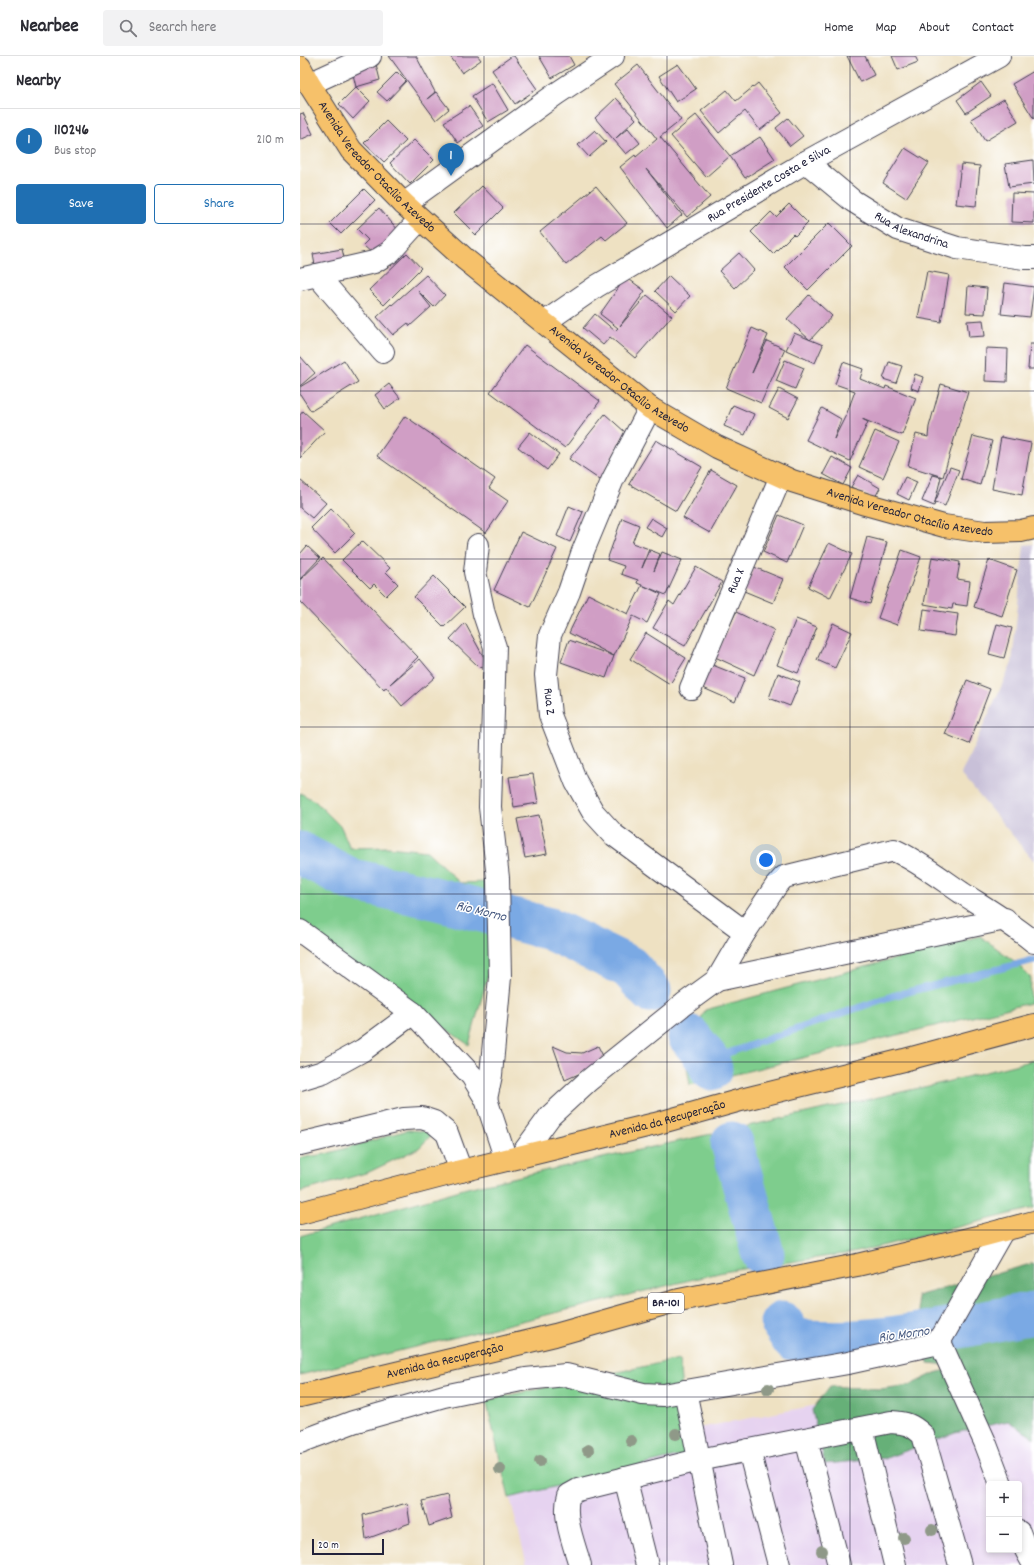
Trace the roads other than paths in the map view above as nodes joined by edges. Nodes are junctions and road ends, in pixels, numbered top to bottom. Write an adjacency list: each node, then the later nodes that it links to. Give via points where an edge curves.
1 (370, 56): 4 (street)
2 (613, 56): 6 (street)
3 (999, 56): 5 (street, Rua Presidente Costa e Silva)
4 (305, 76): 6 (main road, Avenida Vereador Otacílio Azevedo, via 351,150)
5 (806, 162): 8 (street, Rua Alexandrina, via 853,201 898,229 957,248); 10 (street, Rua Presidente Costa e Silva, via 597,286)
6 (404, 204): 7 (main road, Avenida Vereador Otacílio Azevedo)
7 (420, 219): 9 (street, via 390,252 374,262); 10 (main road, Avenida Vereador Otacílio Azevedo, via 466,260)
8 (1034, 258)
9 (309, 277): 11 (street)
10 (545, 322): 12 (main road, Avenida Vereador Otacílio Azevedo)
11 (384, 352)
12 (650, 408): 13 (main road, Avenida Vereador Otacílio Azevedo, via 717,447); 19 (street, Rua Z, via 613,479 550,635 546,675 550,715 576,782 593,812 614,835)
13 (781, 476): 14 (main road, Avenida Vereador Otacílio Azevedo, via 865,504 944,526 985,532); 16 (street, Rua X)
14 (1034, 528)
15 (478, 545): 25 (street, via 475,572 484,614 495,647 490,807 498,878 500,977 491,1075)
16 (692, 688)
17 (1005, 919): 19 (street, via 908,856 894,850 784,877); 20 (street); 21 (street)
18 (300, 931): 22 (street)
19 (745, 932): 21 (street)
20 (1030, 939)
21 (717, 980): 27 (street, via 588,1081 550,1116)
22 (413, 1013): 24 (street, via 362,1050 323,1072); 25 (street, via 472,1076)
23 (1034, 1025): 27 (main road, Avenida da Recuperação, via 655,1124)
24 (300, 1078)
25 (486, 1099): 27 (street)
26 (300, 1144): 28 (street, via 404,1119 422,1118 434,1122 447,1133)
27 (513, 1158): 28 (main road, Avenida da Recuperação)
28 (461, 1171): 29 (main road, Avenida da Recuperação)
29 (300, 1213)
30 (1034, 1222): 31 (main road, Avenida da Recuperação / BR-101)
31 (1003, 1230): 32 (street); 34 (main road, Avenida da Recuperação / BR-101, via 857,1265 679,1300 555,1335)
32 (944, 1333): 33 (street, via 930,1345 848,1363); 41 (street)
33 (685, 1391): 37 (street, via 662,1395 643,1394 566,1375 526,1380 444,1396 353,1422); 39 (street)
34 (300, 1396)
35 (862, 1428): 36 (street); 48 (street); 49 (street, via 905,1422 923,1435)
36 (806, 1439): 38 (street); 47 (street)
37 (300, 1442)
38 (749, 1450): 39 (street); 46 (street)
39 (699, 1460): 40 (street); 45 (street)
40 (625, 1478): 43 (street, via 568,1495 567,1514); 44 (street)
41 (1000, 1481)
42 (1022, 1540): 50 (street)
43 (580, 1565)
44 (647, 1565)
45 (721, 1565)
46 (780, 1565)
47 (839, 1565)
48 (895, 1565)
49 (960, 1565)
50 (1034, 1565)

